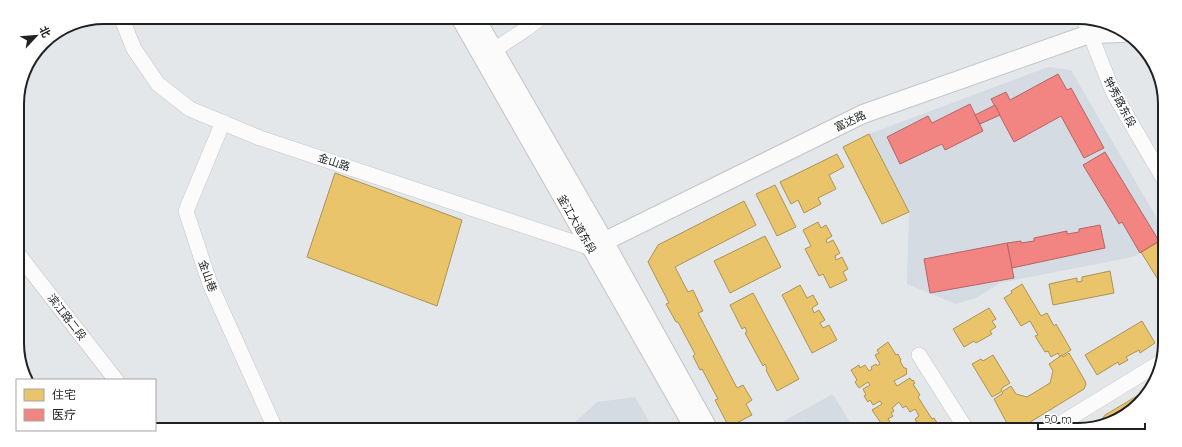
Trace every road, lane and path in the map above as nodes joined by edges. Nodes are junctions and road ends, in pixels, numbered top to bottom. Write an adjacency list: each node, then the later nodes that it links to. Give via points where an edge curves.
1 (124, 24): 8 (street, 金山路, via 134,49 158,84 190,109)
2 (464, 24): 10 (main road, 釜江大道东段)
3 (479, 24): 7 (main road, 釜江大道东段)
4 (532, 24): 7 (street)
5 (1087, 28): 6 (main road, 富达路); 9 (street, 钟秀路东段, via 1113,92); 10 (main road, 富达路, via 863,114)
6 (1112, 31)
7 (494, 50): 10 (main road, 釜江大道东段)
8 (223, 122): 10 (street, 金山路, via 260,138); 15 (street, 金山巷, via 186,211 210,284)
9 (1158, 169)
10 (598, 244): 16 (main road, 釜江大道东段); 17 (main road, 釜江大道东段)
11 (24, 262): 14 (street, 滨江路二段)
12 (919, 355): 18 (street)
13 (1155, 366): 19 (street)
14 (115, 379)
15 (273, 423)
16 (691, 423)
17 (705, 423)
18 (962, 423)
19 (1061, 423)

